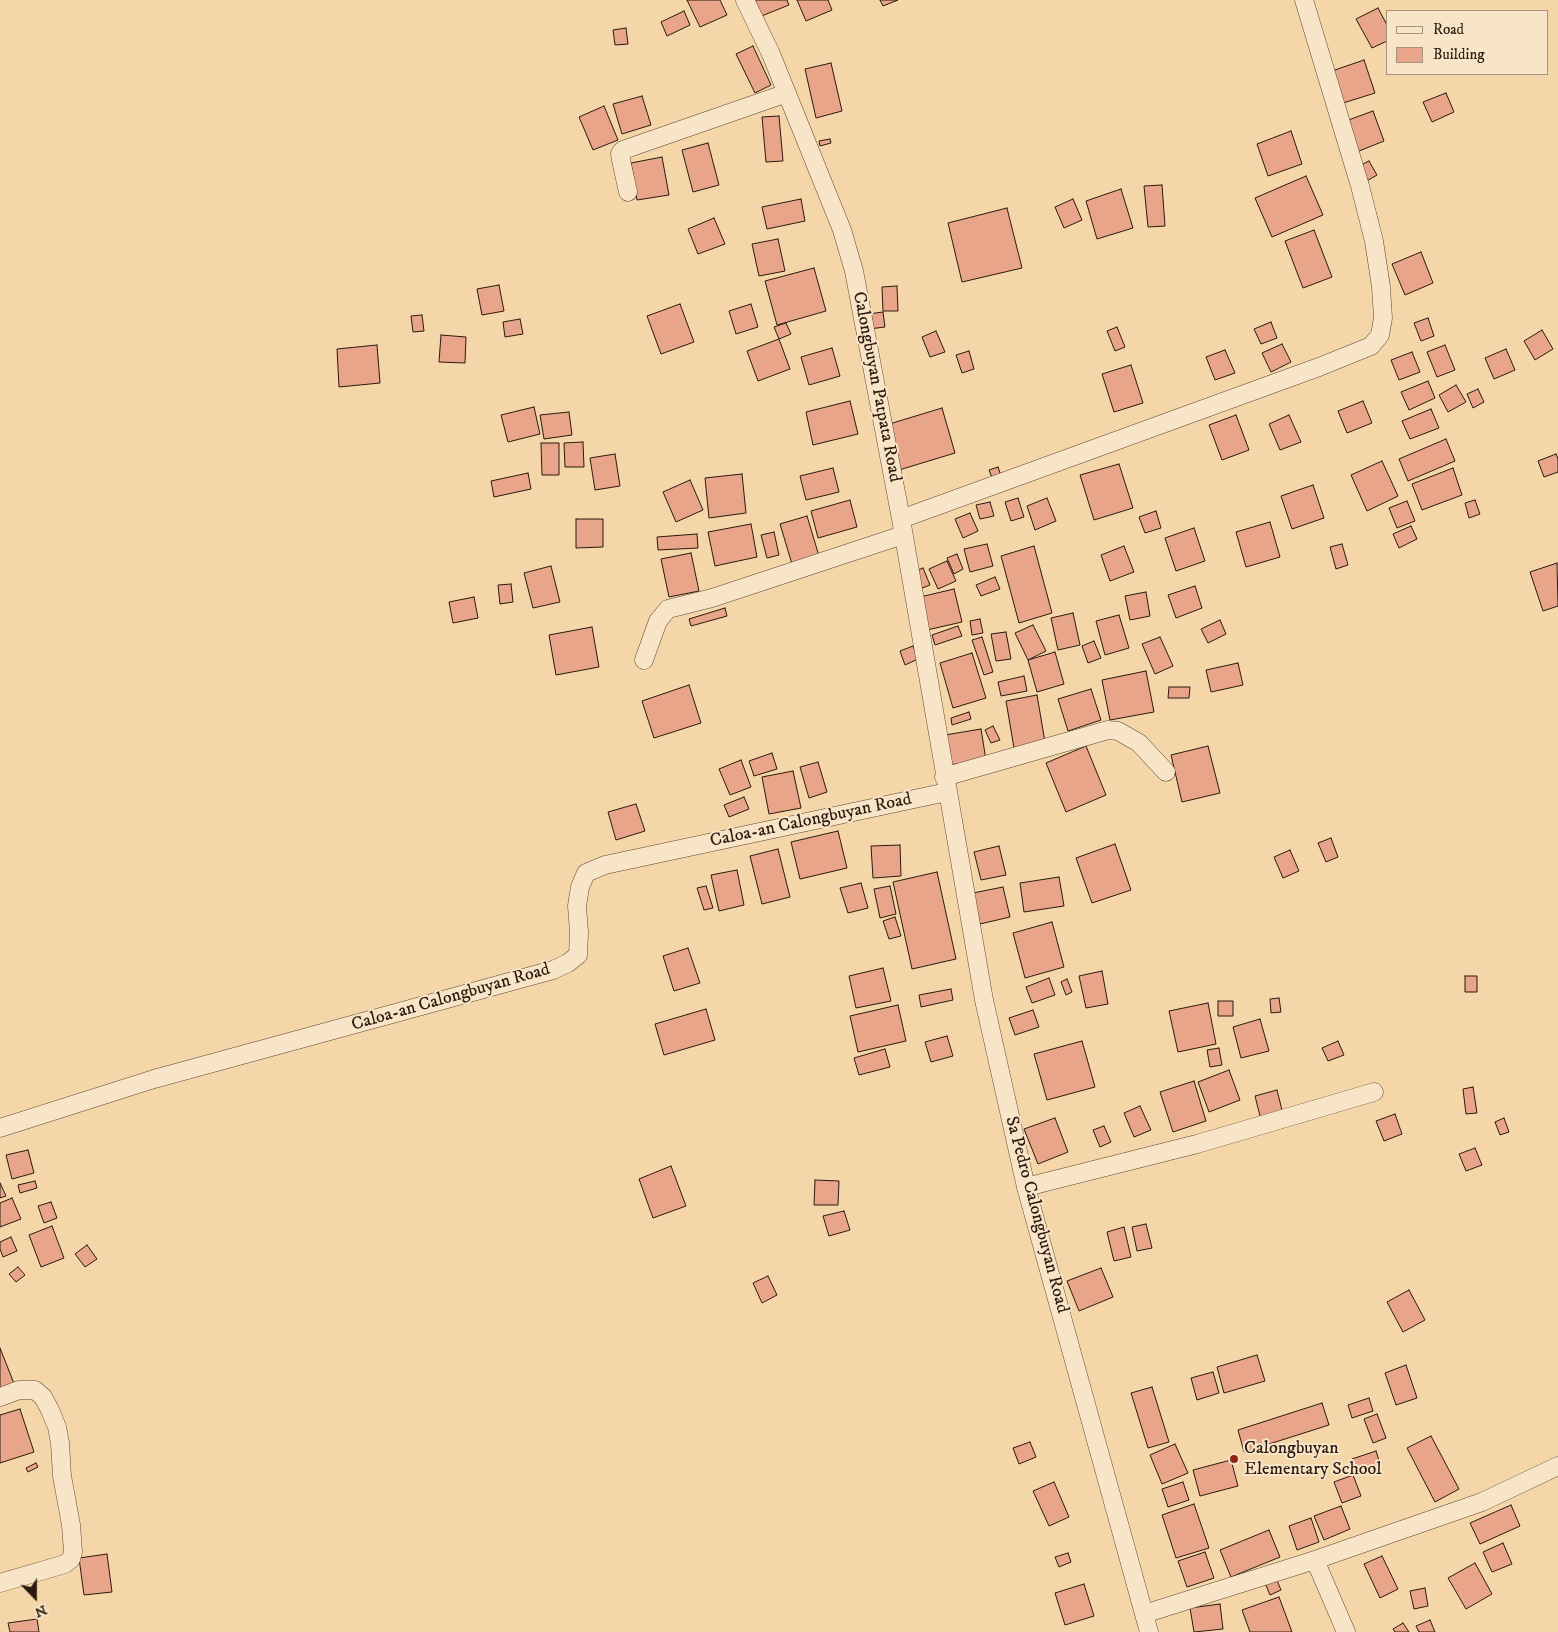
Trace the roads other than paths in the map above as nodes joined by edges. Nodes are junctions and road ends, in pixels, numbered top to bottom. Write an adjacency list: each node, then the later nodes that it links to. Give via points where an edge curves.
1 (745, 0): 3 (street, Calongbuyan Patpata Road)
2 (1304, 0): 5 (street, via 1374,241 1383,318 1380,335 1371,346)
3 (787, 93): 4 (street, via 623,150 620,154); 5 (street, Calongbuyan Patpata Road, via 842,230 854,271)
4 (628, 192)
5 (902, 527): 6 (street, via 712,598 668,608 658,621); 8 (street, Calongbuyan Patpata Road)
6 (644, 660)
7 (1166, 772): 8 (street, via 1139,743 1118,731 1108,730)
8 (946, 785): 10 (street, Caloa-an Calongbuyan Road, via 605,865 586,873 580,887 578,955 553,970 154,1079); 11 (street, Sa Pedro Calongbuyan Road, via 984,1000)
9 (1374, 1092): 11 (street, via 1197,1144)
10 (0, 1128)
11 (1026, 1186): 16 (street, Sa Pedro Calongbuyan Road)
12 (0, 1397): 15 (street, via 18,1390 35,1390 50,1410 60,1443 73,1552 66,1564)
13 (1558, 1466): 14 (street, via 1482,1502)
14 (1315, 1560): 16 (street); 18 (street)
15 (0, 1583)
16 (1144, 1614): 17 (street, Sa Pedro Calongbuyan Road)
17 (1149, 1632)
18 (1346, 1632)

